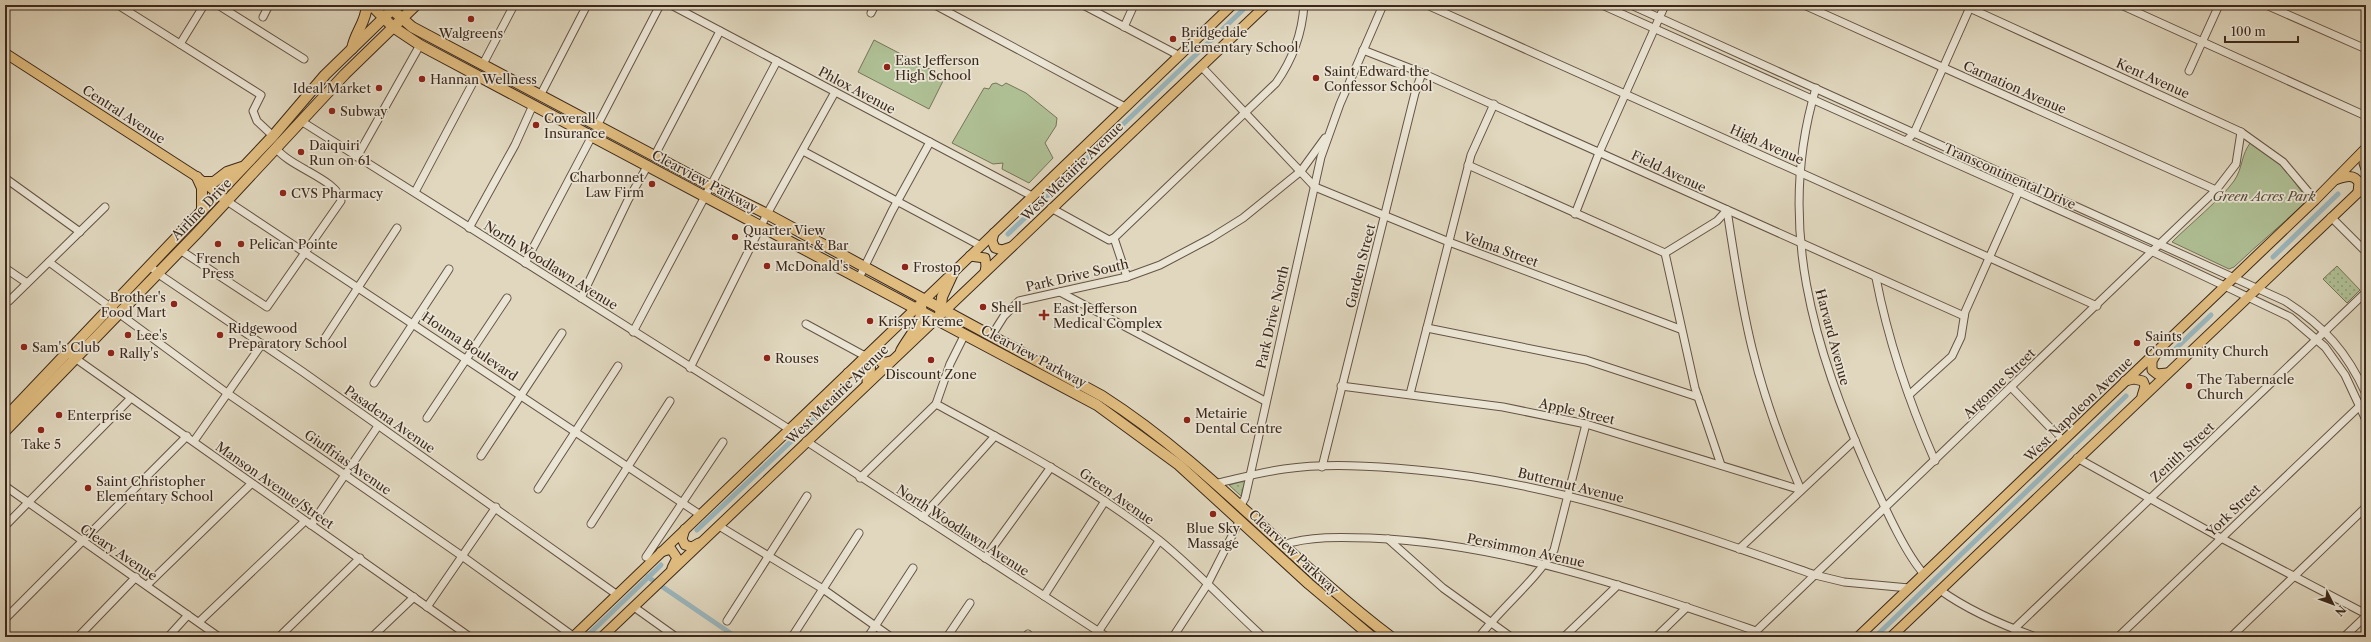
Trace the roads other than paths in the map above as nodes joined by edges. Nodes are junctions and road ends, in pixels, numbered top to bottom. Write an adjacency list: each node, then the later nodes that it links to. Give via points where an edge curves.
1 (118, 5): 40 (street)
2 (204, 5): 40 (street)
3 (218, 5): 47 (street)
4 (269, 5): 31 (street)
5 (366, 5): 42 (highway, via 365,20 354,38)
6 (371, 5): 32 (highway, Clearview Parkway)
7 (416, 5): 34 (highway, Airline Drive)
8 (514, 5): 49 (street)
9 (587, 5): 57 (street)
10 (660, 5): 68 (street)
11 (671, 5): 38 (street, Phlox Avenue)
12 (876, 5): 30 (street)
13 (935, 5): 64 (street)
14 (1083, 5): 36 (street)
15 (1134, 5): 36 (street)
16 (1232, 5): 46 (main road, West Metairie Avenue)
17 (1266, 5): 50 (main road, West Metairie Avenue)
18 (1304, 5): 66 (street, via 1300,37 1289,63 1276,84)
19 (1383, 5): 44 (street)
20 (1427, 5): 58 (street, High Avenue)
21 (1602, 5): 37 (street, Transcontinental Drive)
22 (1631, 5): 33 (street, Transcontinental Drive)
23 (1665, 5): 33 (street)
24 (1804, 5): 51 (street, Carnation Avenue)
25 (2122, 5): 39 (street)
26 (2219, 5): 39 (street)
27 (2266, 5): 43 (street)
28 (1968, 6): 51 (street); 70 (street, Kent Avenue)
29 (392, 7): 32 (highway, Airline Drive); 34 (highway, Clearview Parkway)
30 (871, 13)
31 (263, 17)
32 (383, 18): 35 (highway, Clearview Parkway); 42 (highway, Airline Drive)
33 (1660, 18): 37 (street); 55 (street, Transcontinental Drive)
34 (401, 19): 35 (highway, Airline Drive); 49 (highway, Clearview Parkway)
35 (393, 27): 41 (highway, Clearview Parkway); 69 (highway, Airline Drive)
36 (1124, 27): 46 (street)
37 (1655, 29): 58 (street); 59 (street, Transcontinental Drive)
38 (720, 31): 48 (street, Phlox Avenue); 82 (street)
39 (2202, 42): 52 (street); 67 (street)
40 (180, 44): 73 (street, via 261,94 253,111 257,121)
41 (420, 45): 54 (highway, Clearview Parkway); 83 (street)
42 (352, 49): 63 (highway, Airline Drive, via 325,75)
43 (2366, 49)
44 (1363, 50): 53 (street, Field Avenue); 72 (street)
45 (5, 53): 91 (main road, Central Avenue)
46 (1178, 55): 64 (main road, West Metairie Avenue)
47 (304, 59)
48 (777, 61): 56 (street, Phlox Avenue); 95 (street)
49 (483, 64): 57 (highway, Clearview Parkway)
50 (1201, 66): 66 (street); 108 (main road, West Metairie Avenue)
51 (1943, 67): 71 (street); 97 (street, Carnation Avenue)
52 (2189, 71)
53 (1422, 72): 61 (street, Field Avenue); 113 (street, Garden Street)
54 (477, 75): 62 (highway, Clearview Parkway); 98 (street)
55 (1816, 88): 59 (street, Harvard Avenue); 60 (street, Transcontinental Drive)
56 (835, 92): 76 (street, Phlox Avenue); 79 (street)
57 (541, 94): 68 (highway, Clearview Parkway)
58 (1626, 94): 81 (street); 89 (street, High Avenue)
59 (1812, 99): 65 (street, Transcontinental Drive); 89 (street, Harvard Avenue)
60 (1843, 100): 65 (street); 71 (street, Transcontinental Drive)
61 (1494, 104): 81 (street, Field Avenue); 85 (street)
62 (533, 105): 68 (highway, via 541,101 578,120); 74 (highway, Clearview Parkway); 117 (street, via 515,145)
63 (299, 107): 69 (highway, via 301,114); 73 (highway, Airline Drive)
64 (1125, 107): 103 (main road, West Metairie Avenue)
65 (1838, 111): 75 (street, Transcontinental Drive)
66 (1246, 114): 88 (street); 120 (street)
67 (2366, 116)
68 (592, 123): 82 (highway, Clearview Parkway)
69 (298, 124): 77 (highway, Airline Drive); 83 (street, North Woodlawn Avenue)
70 (2241, 132): 97 (street, Argonne Street, via 2236,164); 105 (street, Kent Avenue, via 2283,162)
71 (1914, 133): 75 (street); 93 (street, Transcontinental Drive)
72 (1327, 135): 88 (street, Park Drive South); 96 (street, Park Drive North)
73 (274, 136): 86 (highway, Airline Drive)
74 (592, 136): 84 (highway, Clearview Parkway); 136 (street)
75 (1906, 141): 101 (street, Transcontinental Drive)
76 (930, 142): 103 (street, Phlox Avenue); 106 (street)
77 (276, 148): 104 (highway, Airline Drive); 128 (street, via 339,194 341,201 338,207)
78 (2366, 148): 92 (main road, West Napoleon Avenue)
79 (803, 150): 106 (street); 111 (street)
80 (2366, 151): 87 (main road)
81 (1599, 153): 110 (street, Field Avenue); 112 (street)
82 (655, 155): 95 (highway, Clearview Parkway)
83 (357, 157): 98 (street, North Woodlawn Avenue)
84 (648, 165): 102 (highway, Clearview Parkway); 156 (street, via 628,200)
85 (1468, 165): 112 (street); 121 (street)
86 (244, 167): 91 (highway, via 227,172 214,182); 100 (highway, Airline Drive)
87 (2366, 169)
88 (1300, 171): 96 (street); 144 (street, Park Drive South, via 1243,218 1211,238 1160,265)
89 (1798, 172): 123 (street, Harvard Avenue, via 1797,209); 134 (street, High Avenue)
90 (5, 178): 118 (street)
91 (200, 180): 100 (main road, Central Avenue); 109 (highway)
92 (2334, 181): 99 (main road, via 2349,176 2354,178 2359,183); 105 (main road, West Napoleon Avenue)
93 (2023, 182): 101 (street); 124 (street, Transcontinental Drive)
94 (2366, 185): 99 (main road)
95 (711, 186): 102 (street); 111 (highway, Clearview Parkway)
96 (1315, 187): 113 (street, Velma Street); 204 (street, Park Drive North)
97 (2216, 190): 124 (street, Argonne Street)
98 (415, 192): 117 (street, North Woodlawn Avenue)
99 (2358, 192): 114 (main road)
100 (219, 193): 104 (main road, Central Avenue); 109 (highway, Airline Drive)
101 (2018, 193): 129 (street, Transcontinental Drive); 134 (street)
102 (706, 196): 115 (highway, Clearview Parkway); 167 (street)
103 (1032, 196): 119 (main road, West Metairie Avenue)
104 (227, 200): 127 (highway, Airline Drive); 128 (street, Houma Boulevard)
105 (2315, 200): 145 (main road, West Napoleon Avenue)
106 (898, 201): 125 (street); 138 (street)
107 (105, 207): 118 (street)
108 (1051, 208): 120 (street, via 1109,240); 126 (main road, West Metairie Avenue)
109 (202, 210): 137 (highway, Airline Drive)
110 (1727, 210): 123 (street, Field Avenue); 131 (street, via 1717,221); 238 (street, via 1752,349 1784,450)
111 (767, 214): 115 (street); 122 (highway, Clearview Parkway)
112 (1576, 214): 131 (street)
113 (1385, 217): 121 (street, Velma Street); 193 (street, Garden Street)
114 (2331, 217): 130 (street); 151 (main road)
115 (762, 227): 132 (highway, Clearview Parkway); 186 (street)
116 (397, 228): 150 (street)
117 (470, 228): 136 (street, North Woodlawn Avenue)
118 (80, 232): 135 (street)
119 (994, 233): 125 (main road, West Metairie Avenue); 126 (main road, via 992,241 995,248 1002,250)
120 (1114, 238): 144 (street)
121 (1449, 242): 165 (street); 166 (street, Velma Street)
122 (820, 243): 132 (highway); 138 (highway, Clearview Parkway)
123 (1800, 244): 147 (street, Field Avenue); 218 (street, Harvard Avenue, via 1822,349)
124 (2161, 244): 129 (street, Argonne Street); 145 (street, Transcontinental Drive)
125 (981, 246): 133 (main road, West Metairie Avenue)
126 (1010, 247): 142 (main road, West Metairie Avenue)
127 (180, 250): 128 (street, via 266,308); 143 (highway, Airline Drive)
128 (306, 252): 150 (street, Houma Boulevard)
129 (2153, 252): 149 (street, Transcontinental Drive); 159 (street, Argonne Street)
130 (2366, 252)
131 (1665, 253): 166 (street)
132 (814, 255): 146 (highway, Clearview Parkway)
133 (970, 256): 141 (main road, West Metairie Avenue); 142 (main road, via 985,258)
134 (1989, 257): 159 (street, High Avenue); 162 (street)
135 (49, 262): 148 (street); 160 (street, Giuffrias Avenue)
136 (525, 263): 156 (street, North Woodlawn Avenue)
137 (150, 265): 143 (street, Pasadena Avenue); 160 (highway, Airline Drive)
138 (865, 267): 146 (street); 158 (highway, Clearview Parkway, via 912,292)
139 (5, 268): 148 (street)
140 (449, 269): 163 (street)
141 (954, 271): 158 (main road, West Metairie Avenue); 161 (highway, via 942,297)
142 (985, 272): 161 (main road, West Metairie Avenue)
143 (157, 273): 160 (highway, Airline Drive); 175 (street, Pasadena Avenue)
144 (1127, 277): 152 (street, Park Drive South)
145 (2234, 277): 149 (main road, West Napoleon Avenue); 151 (street, Transcontinental Drive)
146 (859, 278): 158 (highway, Clearview Parkway)
147 (1876, 278): 162 (street, Field Avenue); 199 (street, via 1881,304)
148 (27, 283): 157 (street)
149 (2225, 286): 154 (street, Transcontinental Drive); 178 (main road, West Napoleon Avenue)
150 (360, 287): 163 (street, Houma Boulevard); 174 (street)
151 (2257, 288): 154 (main road); 168 (street, Transcontinental Drive, via 2286,301)
152 (1060, 292): 171 (street, Park Drive South, via 1019,301 1004,316); 204 (street)
153 (2366, 292): 168 (street, Zenith Street)
154 (2248, 296): 172 (street, Transcontinental Drive, via 2290,317); 188 (main road)
155 (507, 298): 183 (street)
156 (581, 298): 167 (street, North Woodlawn Avenue)
157 (9, 301)
158 (921, 305): 161 (highway, Clearview Parkway); 173 (main road, West Metairie Avenue); 179 (highway, via 918,324)
159 (2097, 306): 194 (street, Argonne Street)
160 (115, 309): 180 (highway, Airline Drive); 195 (street, Giuffrias Avenue)
161 (940, 312): 170 (highway, Clearview Parkway, via 947,324); 171 (highway, Clearview Parkway); 179 (main road, West Metairie Avenue)
162 (1964, 316): 199 (street, via 1961,337 1952,356)
163 (414, 323): 183 (street, Houma Boulevard); 191 (street)
164 (806, 324): 181 (street)
165 (1427, 328): 197 (street); 200 (street, via 1586,360)
166 (1680, 329): 200 (street)
167 (633, 332): 186 (street, North Woodlawn Avenue)
168 (2325, 332): 172 (street, Zenith Street); 198 (street, Transcontinental Drive, via 2347,358)
169 (562, 333): 196 (street)
170 (966, 334): 176 (highway, Clearview Parkway); 206 (street, via 950,364)
171 (992, 335): 177 (highway, Clearview Parkway)
172 (2317, 339): 207 (street, Transcontinental Drive, via 2345,375); 241 (street, Zenith Street)
173 (882, 340): 181 (main road, West Metairie Avenue); 182 (main road)
174 (323, 341)
175 (262, 344): 195 (street); 212 (street, Pasadena Avenue)
176 (982, 344): 177 (highway, via 988,340 1004,349); 237 (highway, Clearview Parkway, via 1097,405 1158,448)
177 (1011, 346): 234 (highway, Clearview Parkway, via 1130,414 1165,439)
178 (2158, 350): 188 (main road, via 2152,361 2152,370 2157,374); 190 (main road, West Napoleon Avenue)
179 (901, 351): 184 (main road, West Metairie Avenue)
180 (71, 356): 202 (street, Manson Avenue/Street); 208 (highway, Airline Drive); 214 (highway, Airline Drive)
181 (865, 356): 189 (main road, West Metairie Avenue); 192 (main road, via 872,369)
182 (876, 356): 184 (main road, via 882,363); 187 (main road)
183 (466, 358): 196 (street, Houma Boulevard); 209 (street)
184 (890, 361): 187 (main road, West Metairie Avenue)
185 (618, 366): 215 (street)
186 (690, 368): 213 (street, North Woodlawn Avenue)
187 (879, 372): 192 (main road, West Metairie Avenue)
188 (2167, 372): 201 (main road)
189 (848, 373): 192 (main road, via 861,370 866,374); 213 (main road, West Metairie Avenue)
190 (2125, 381): 201 (main road, via 2143,381 2145,391); 221 (main road, West Napoleon Avenue)
191 (374, 383)
192 (865, 384): 220 (main road, West Metairie Avenue)
193 (1341, 386): 197 (street, Apple Street); 229 (street, Garden Street)
194 (2011, 387): 221 (street); 225 (street, Argonne Street)
195 (227, 393): 219 (street); 230 (street, Giuffrias Avenue)
196 (522, 394): 215 (street, Houma Boulevard); 223 (street)
197 (1410, 394): 211 (street, Apple Street, via 1502,407)
198 (2366, 394)
199 (1909, 395): 225 (street)
200 (1698, 397): 226 (street)
201 (2141, 397): 224 (main road)
202 (131, 398): 216 (street, Manson Avenue/Street); 244 (street)
203 (2366, 400): 207 (street, York Street)
204 (1265, 401): 231 (street, Park Drive North)
205 (670, 402): 227 (street)
206 (936, 404): 217 (street, Green Avenue); 232 (street)
207 (2360, 406): 210 (street, Transcontinental Drive); 258 (street, York Street)
208 (5, 418)
209 (427, 418)
210 (2366, 420)
211 (1586, 424): 226 (street, Apple Street); 239 (street)
212 (378, 426): 230 (street); 247 (street, Pasadena Avenue)
213 (789, 429): 249 (main road, West Metairie Avenue)
214 (5, 431)
215 (574, 431): 227 (street, Houma Boulevard); 236 (street)
216 (187, 436): 219 (street, Manson Avenue/Street); 263 (street)
217 (995, 436): 228 (street, Green Avenue); 250 (street)
218 (1854, 440): 238 (street); 248 (street, Harvard Avenue)
219 (194, 441): 233 (street, Manson Avenue/Street)
220 (806, 441): 232 (street, North Woodlawn Avenue); 256 (main road, West Metairie Avenue)
221 (2063, 441): 273 (main road, West Napoleon Avenue)
222 (723, 442): 243 (street)
223 (481, 456)
224 (2077, 458): 241 (street); 283 (main road)
225 (1935, 460): 248 (street, Argonne Street)
226 (1721, 465): 238 (street, Apple Street)
227 (629, 467): 243 (street, Houma Boulevard); 253 (street)
228 (1051, 467): 242 (street, Green Avenue); 270 (street)
229 (1322, 467): 231 (street, Butternut Avenue, via 1285,469); 239 (street, Butternut Avenue, via 1368,465 1460,474)
230 (345, 474): 252 (street); 266 (street, Giuffrias Avenue)
231 (1250, 476): 234 (street, Butternut Avenue); 245 (street, Park Drive North)
232 (860, 478): 250 (street, North Woodlawn Avenue)
233 (251, 484): 252 (street, Manson Avenue/Street); 278 (street)
234 (1218, 484): 245 (highway, Clearview Parkway)
235 (5, 486): 244 (street, Cleary Avenue)
236 (538, 489)
237 (1207, 489): 245 (highway, via 1222,496 1234,506); 251 (highway, Clearview Parkway)
238 (1801, 490): 264 (street)
239 (1569, 495): 264 (street, Butternut Avenue, via 1642,516); 271 (street, via 1556,544)
240 (807, 496): 268 (street)
241 (2150, 499): 258 (street); 298 (street, Zenith Street)
242 (1105, 501): 261 (street, Green Avenue); 285 (street)
243 (682, 502): 249 (street, Houma Boulevard); 267 (street)
244 (28, 503): 255 (street); 263 (street, Cleary Avenue)
245 (1241, 505): 262 (highway, Clearview Parkway)
246 (2366, 507): 275 (street)
247 (496, 508): 266 (street); 284 (street, Pasadena Avenue)
248 (1886, 508): 273 (street, Harvard Avenue, via 1913,559); 274 (street, Argonne Street)
249 (699, 514): 254 (main road, West Metairie Avenue)
250 (922, 517): 270 (street, North Woodlawn Avenue)
251 (1240, 520): 262 (highway, via 1245,516); 279 (street); 319 (highway, Clearview Parkway, via 1309,584)
252 (308, 523): 269 (street, Manson Avenue/Street); 295 (street)
253 (591, 524)
254 (688, 524): 259 (main road, via 683,532 682,539 685,545 692,547); 265 (main road, West Metairie Avenue)
255 (5, 526)
256 (719, 526): 259 (main road, West Metairie Avenue); 268 (street)
257 (859, 533): 282 (street)
258 (2221, 538): 275 (street); 329 (street, York Street)
259 (705, 539): 276 (main road, West Metairie Avenue)
260 (1388, 539): 262 (street, Persimmon Avenue, via 1341,537); 271 (street, Persimmon Avenue, via 1473,549); 296 (street, via 1438,584)
261 (1159, 541): 279 (street, Green Avenue); 301 (street)
262 (1279, 542): 320 (highway, Clearview Parkway, via 1346,602)
263 (82, 543): 277 (street, Cleary Avenue); 293 (street)
264 (1739, 549): 274 (street, Butternut Avenue)
265 (657, 555): 276 (main road, via 671,549 676,553 674,566); 284 (main road, West Metairie Avenue)
266 (462, 556): 288 (street); 308 (street, Giuffrias Avenue)
267 (646, 557)
268 (770, 557): 282 (street); 294 (street)
269 (360, 558): 286 (street, Manson Avenue/Street); 306 (street)
270 (986, 558): 285 (street, North Woodlawn Avenue)
271 (1545, 565): 280 (street, Persimmon Avenue); 296 (street)
272 (913, 568): 297 (street)
273 (1924, 574): 281 (main road, West Napoleon Avenue)
274 (1815, 575): 281 (street, Butternut Avenue, via 1844,582); 300 (street, Argonne Street)
275 (2295, 575): 292 (street); 330 (street)
276 (666, 576): 289 (main road, West Metairie Avenue)
277 (136, 577): 278 (street, Cleary Avenue); 303 (street)
278 (147, 585): 291 (street, Cleary Avenue)
279 (1208, 585): 299 (street, Green Avenue); 316 (street)
280 (1618, 585): 290 (street, Persimmon Avenue); 323 (street)
281 (1909, 588): 326 (main road, West Napoleon Avenue)
282 (822, 589): 297 (street); 311 (street)
283 (1940, 590): 298 (street, via 1955,601); 327 (main road)
284 (616, 594): 308 (main road, West Metairie Avenue)
285 (1044, 596): 301 (street, North Woodlawn Avenue)
286 (414, 597): 288 (street, Manson Avenue/Street); 307 (street)
287 (970, 603): 314 (street)
288 (427, 607): 302 (street, Manson Avenue/Street)
289 (634, 607): 309 (main road, West Metairie Avenue); 310 (street)
290 (1687, 608): 300 (street, Persimmon Avenue); 324 (street)
291 (188, 615): 295 (street, Cleary Avenue); 304 (street)
292 (2366, 615): 331 (street)
293 (5, 619)
294 (727, 621)
295 (198, 622): 305 (street, Cleary Avenue)
296 (1490, 623): 321 (street); 322 (street)
297 (875, 626): 312 (street); 313 (street)
298 (2014, 629): 328 (street)
299 (1256, 630): 317 (street); 318 (street, Green Avenue)
300 (1756, 631): 325 (street, Argonne Street)
301 (1098, 632): 315 (street, North Woodlawn Avenue)
302 (465, 636)
303 (78, 637)
304 (168, 637)
305 (219, 637)
306 (279, 637)
307 (372, 637)
308 (573, 637)
309 (602, 637)
310 (676, 637)
311 (792, 637)
312 (868, 637)
313 (891, 637)
314 (947, 637)
315 (1107, 637)
316 (1173, 637)
317 (1251, 637)
318 (1263, 637)
319 (1372, 637)
320 (1390, 637)
321 (1479, 637)
322 (1511, 637)
323 (1564, 637)
324 (1656, 637)
325 (1750, 637)
326 (1858, 637)
327 (1891, 637)
328 (2036, 637)
329 (2118, 637)
330 (2231, 637)
331 (2344, 637)

